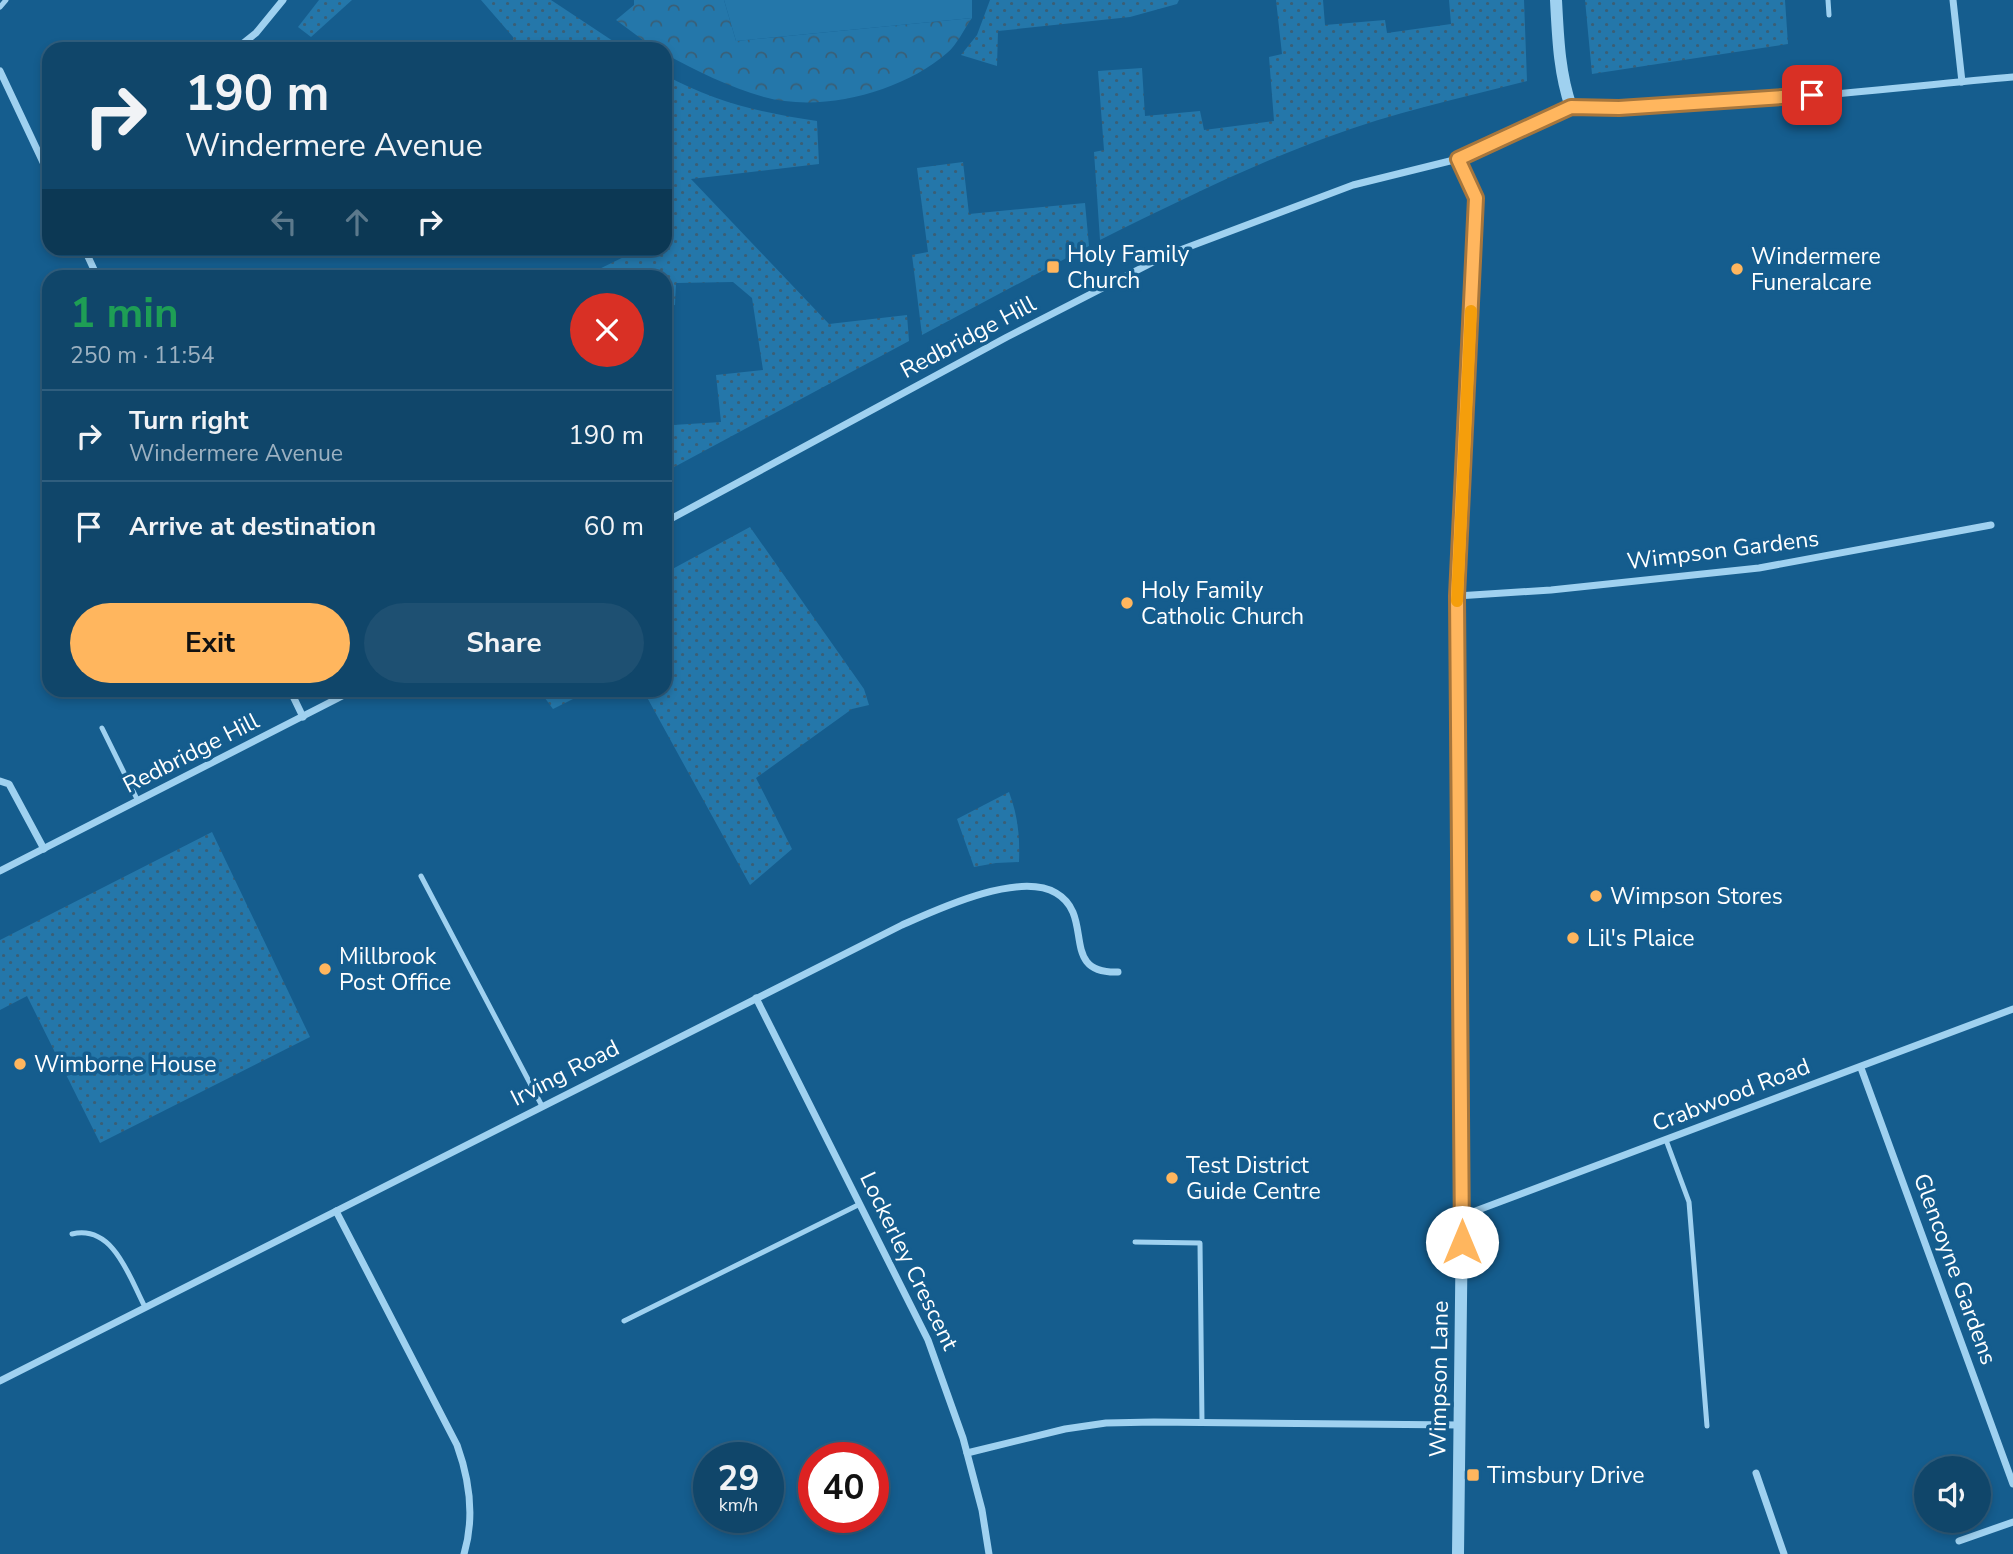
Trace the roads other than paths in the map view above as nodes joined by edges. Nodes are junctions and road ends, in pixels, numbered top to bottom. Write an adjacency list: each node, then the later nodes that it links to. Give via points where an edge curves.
1 (6, 0): 6 (lane)
2 (283, 0): 8 (street)
3 (1556, 0): 12 (street, via 1560,58)
4 (1828, 0): 7 (lane)
5 (1953, 0): 11 (street)
6 (0, 7)
7 (1829, 15)
8 (245, 42)
9 (0, 71): 13 (street)
10 (2013, 77): 11 (street)
11 (1962, 82): 12 (street, via 1619,108)
12 (1571, 107): 14 (street)
13 (42, 159)
14 (1458, 159): 15 (street, Redbridge Hill, via 1353,185 1167,255); 17 (street, Wimpson Lane, via 1476,198)
15 (672, 518)
16 (1992, 525): 17 (street, Wimpson Gardens, via 1759,568)
17 (1457, 596): 35 (street, Wimpson Lane)
18 (293, 697): 20 (street)
19 (341, 697): 20 (street, Redbridge Hill)
20 (303, 717): 23 (street, Redbridge Hill)
21 (102, 728): 23 (lane)
22 (0, 782): 24 (street, via 9,784)
23 (138, 801): 24 (street, Redbridge Hill)
24 (44, 849): 25 (street, Redbridge Hill)
25 (0, 871)
26 (421, 876): 31 (lane)
27 (1118, 972): 28 (street, Irving Road, via 1104,973 1087,964 1074,914 1058,894 1028,887 952,903)
28 (756, 998): 31 (street, Irving Road); 33 (street, Lockerley Crescent)
29 (2013, 1009): 30 (street, Crabwood Road)
30 (1861, 1068): 32 (street, Crabwood Road); 46 (street, Glencoyne Gardens)
31 (542, 1106): 34 (street, Irving Road)
32 (1666, 1140): 35 (street, Crabwood Road); 43 (lane, via 1689,1202)
33 (860, 1204): 39 (lane); 44 (street, Lockerley Crescent, via 928,1340)
34 (335, 1211): 38 (street, Irving Road); 49 (street, via 462,1458 470,1495)
35 (1462, 1216): 42 (street, Wimpson Lane)
36 (72, 1234): 38 (lane, via 94,1234 111,1247)
37 (1135, 1242): 41 (lane, via 1200,1243)
38 (145, 1307): 40 (street, Irving Road)
39 (624, 1321)
40 (0, 1381)
41 (1202, 1422): 42 (street); 44 (street, via 1092,1425)
42 (1460, 1425): 51 (street, Wimpson Lane)
43 (1707, 1426)
44 (967, 1453): 50 (street, Lockerley Crescent)
45 (1756, 1473): 52 (street)
46 (2013, 1484)
47 (2013, 1522): 48 (street)
48 (1959, 1541)
49 (464, 1554)
50 (989, 1554)
51 (1458, 1554)
52 (1784, 1554)

